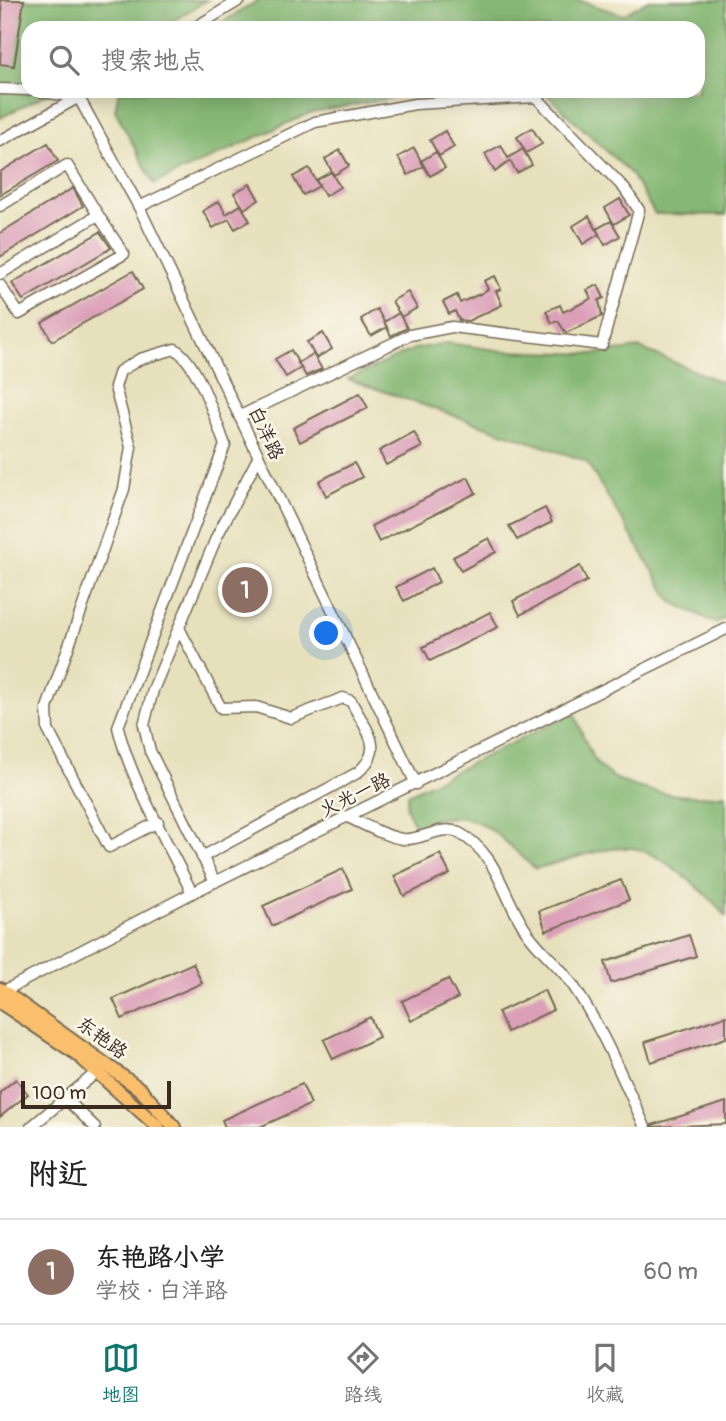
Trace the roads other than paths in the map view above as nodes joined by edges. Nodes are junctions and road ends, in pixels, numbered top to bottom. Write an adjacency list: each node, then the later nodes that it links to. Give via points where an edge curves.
1 (240, 0): 2 (street)
2 (206, 21)
3 (0, 89): 4 (street)
4 (21, 90)
5 (79, 98): 8 (street); 10 (street, 白洋路)
6 (520, 98): 10 (street, via 415,104 314,122)
7 (538, 98): 14 (street, via 624,188 639,211 602,345 452,327 410,335)
8 (0, 141)
9 (0, 206): 11 (street, via 68,165)
10 (139, 207): 14 (street, 白洋路)
11 (98, 215): 12 (street); 13 (street, via 124,254 19,314)
12 (0, 274)
13 (0, 285)
14 (240, 416): 15 (street, 白洋路)
15 (258, 458): 16 (street, via 216,536); 18 (street, 白洋路)
16 (179, 628): 21 (street, via 144,725 149,751); 21 (street, via 221,708 256,707 291,718 343,698 351,701 374,749 372,760 357,773)
17 (726, 629): 18 (street, 火光一路)
18 (416, 785): 19 (street, 火光一路)
19 (348, 817): 22 (street, 火光一路); 31 (street, via 403,839 456,832 476,844 491,861 526,932 566,976 586,1007)
20 (158, 822): 20 (street, via 109,847 48,730 47,708 124,489 131,447 115,387 120,371 140,359 175,349 184,355 196,377 225,445 118,727 123,750); 23 (street)
21 (202, 857): 22 (street)
22 (215, 882): 23 (street, 火光一路)
23 (192, 893): 24 (street, 火光一路)
24 (1, 994): 25 (main road, 东艳路); 30 (main road, 东艳路, via 140,1089)
25 (97, 1072): 26 (street); 29 (main road, 东艳路)
26 (66, 1099): 27 (street); 28 (street)
27 (31, 1127)
28 (95, 1127)
29 (158, 1127)
30 (174, 1127)
31 (645, 1127)

